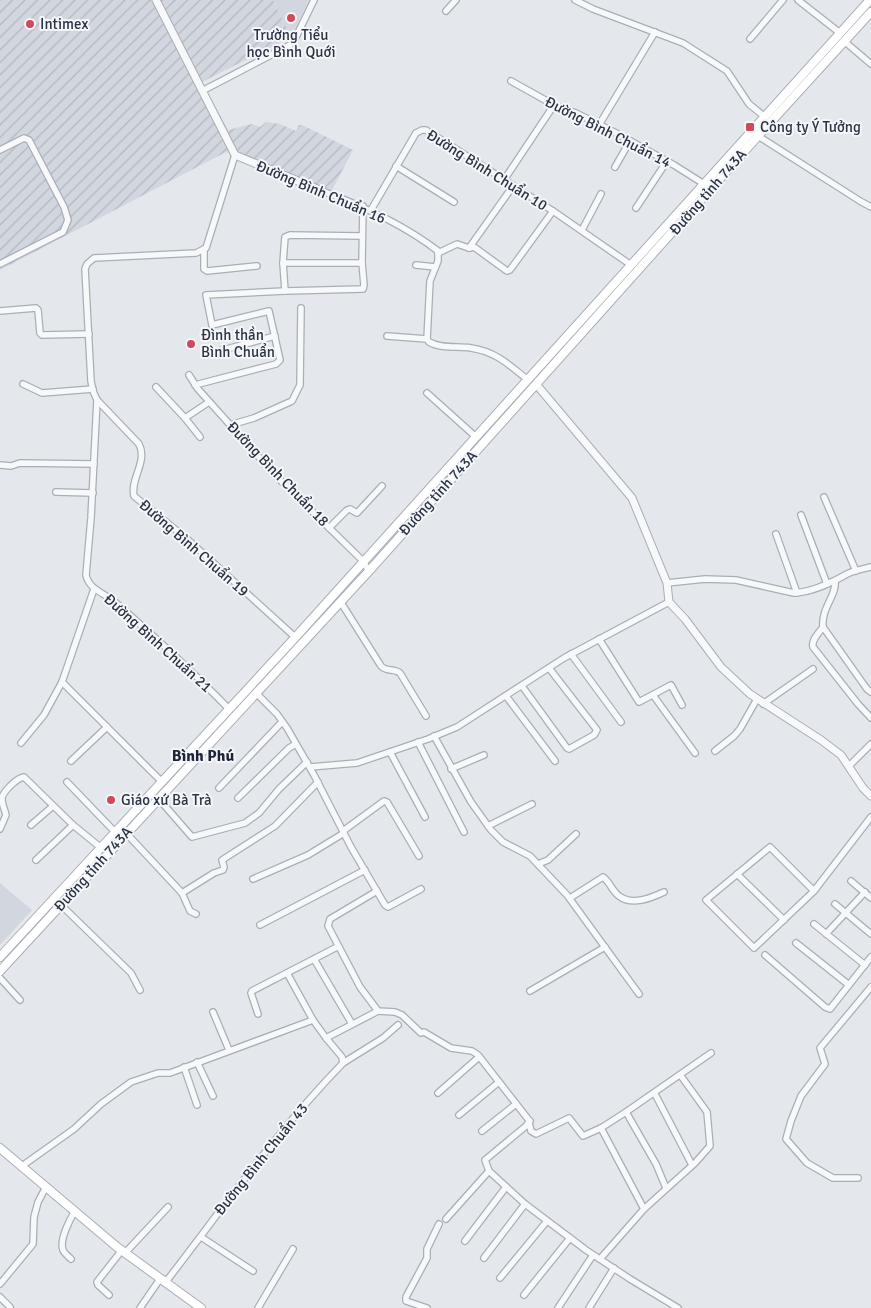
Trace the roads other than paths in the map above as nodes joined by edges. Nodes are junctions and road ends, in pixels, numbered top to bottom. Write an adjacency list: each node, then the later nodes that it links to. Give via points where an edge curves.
1 (156, 0): 17 (street)
2 (314, 0): 17 (street, via 290,45)
3 (456, 0): 8 (street)
4 (575, 0): 11 (street)
5 (783, 0): 13 (street)
6 (798, 0): 12 (street)
7 (870, 0): 9 (main road, Đường tỉnh 743A)
8 (446, 11)
9 (858, 13): 10 (main road); 12 (main road, Đường tỉnh 743A)
10 (869, 17): 14 (main road, Đường tỉnh 743A)
11 (655, 32): 19 (street, via 683,43 727,71 749,104); 20 (street)
12 (840, 33): 19 (main road, Đường tỉnh 743A)
13 (750, 39)
14 (844, 42): 15 (street); 21 (main road, Đường tỉnh 743A)
15 (871, 64)
16 (511, 81): 18 (street, Đường Bình Chuẩn 14)
17 (202, 91): 24 (street)
18 (554, 105): 20 (street, Đường Bình Chuẩn 14); 28 (street)
19 (765, 117): 29 (main road, Đường tỉnh 743A)
20 (599, 125): 22 (street, Đường Bình Chuẩn 14)
21 (758, 136): 35 (street); 52 (main road, Đường tỉnh 743A)
22 (630, 141): 25 (street, Đường Bình Chuẩn 14); 27 (street)
23 (0, 150): 46 (street, via 24,138 29,140 68,220 63,232)
24 (234, 155): 31 (street, Đường Bình Chuẩn 16); 41 (street)
25 (667, 161): 29 (street, Đường Bình Chuẩn 14); 36 (street)
26 (396, 166): 28 (street, Đường Bình Chuẩn 10, via 416,133 426,130); 33 (street); 37 (street, Đường Bình Chuẩn 10)
27 (615, 167)
28 (504, 180): 30 (street, Đường Bình Chuẩn 10)
29 (704, 184): 48 (main road, Đường tỉnh 743A)
30 (513, 186): 38 (street, Đường Bình Chuẩn 10); 42 (street)
31 (322, 191): 34 (street, Đường Bình Chuẩn 16)
32 (601, 194): 39 (street)
33 (454, 202)
34 (363, 206): 37 (street, Đường Bình Chuẩn 16); 40 (street)
35 (871, 207)
36 (636, 208)
37 (371, 210): 43 (street, Đường Bình Chuẩn 16, via 422,239)
38 (553, 211): 39 (street, Đường Bình Chuẩn 10); 42 (street, via 510,270 474,247)
39 (582, 230): 48 (street, Đường Bình Chuẩn 10)
40 (362, 236): 44 (street); 45 (street, via 290,235 285,237)
41 (204, 248): 49 (street, via 204,269 207,271); 56 (street, via 196,253 101,257 89,261 85,269)
42 (469, 248): 43 (street, via 457,244)
43 (438, 253): 50 (street)
44 (362, 262): 45 (street); 53 (street, via 363,289)
45 (283, 263): 53 (street)
46 (0, 264)
47 (416, 265): 50 (street)
48 (631, 265): 51 (main road, Đường tỉnh 743A)
49 (257, 266)
50 (435, 267): 59 (street, via 430,281)
51 (619, 277): 52 (main road); 62 (main road, Đường tỉnh 743A)
52 (626, 284): 64 (main road, Đường tỉnh 743A)
53 (286, 291): 57 (street, via 206,295 212,325 270,311)
54 (301, 308): 72 (street, via 300,385 296,396 292,401 254,418)
55 (0, 311): 56 (street, via 36,308 42,335)
56 (89, 334): 67 (street)
57 (275, 336): 60 (street); 65 (street, via 279,362)
58 (387, 336): 59 (street)
59 (427, 339): 62 (street, via 432,344 494,354)
60 (219, 351)
61 (190, 375): 65 (street, Đường Bình Chuẩn 18)
62 (528, 380): 64 (main road); 74 (main road, Đường tỉnh 743A)
63 (22, 384): 67 (street, via 42,393)
64 (536, 384): 86 (main road, Đường tỉnh 743A); 89 (street, via 632,498)
65 (195, 385): 70 (street, Đường Bình Chuẩn 18)
66 (156, 388): 71 (street)
67 (93, 389): 69 (street)
68 (426, 393): 74 (street)
69 (97, 400): 75 (street, Đường Bình Chuẩn 21); 96 (street, Đường Bình Chuẩn 19, via 142,450 133,486 137,500 187,539)
70 (209, 402): 71 (street); 72 (street, Đường Bình Chuẩn 18)
71 (185, 418): 73 (street)
72 (230, 425): 82 (street, Đường Bình Chuẩn 18)
73 (200, 437)
74 (476, 437): 84 (main road, Đường tỉnh 743A)
75 (94, 464): 76 (street, via 20,463); 79 (street, Đường Bình Chuẩn 21)
76 (0, 466)
77 (382, 486): 82 (street, via 357,513 347,510)
78 (56, 492): 79 (street)
79 (92, 492): 91 (street, Đường Bình Chuẩn 21, via 86,576 87,583)
80 (824, 497): 87 (street)
81 (801, 515): 90 (street)
82 (329, 528): 84 (street, Đường Bình Chuẩn 18)
83 (776, 534): 92 (street)
84 (363, 562): 86 (street, Đường Bình Chuẩn 18); 96 (main road, Đường tỉnh 743A)
85 (870, 569): 87 (street)
86 (368, 571): 93 (main road, Đường tỉnh 743A)
87 (856, 571): 88 (street)
88 (835, 581): 90 (street); 95 (street, via 836,587 822,618)
89 (667, 583): 92 (street, via 736,580); 94 (street)
90 (827, 584): 92 (street)
91 (94, 589): 101 (street); 110 (street, Đường Bình Chuẩn 21, via 108,596 134,619)
92 (797, 592)
93 (340, 601): 104 (main road, Đường tỉnh 743A); 111 (street, via 381,666 400,673)
94 (669, 602): 97 (street); 107 (street, via 686,619 721,667)
95 (823, 627): 103 (street); 112 (street, via 812,644)
96 (295, 637): 110 (main road, Đường tỉnh 743A)
97 (599, 639): 98 (street); 105 (street, via 639,702)
98 (571, 654): 99 (street); 114 (street)
99 (549, 668): 102 (street); 102 (street, via 597,730 594,735 567,748)
100 (813, 669): 109 (street)
101 (62, 682): 115 (street); 118 (street, via 44,715)
102 (522, 686): 106 (street)
103 (871, 692)
104 (256, 693): 113 (street); 135 (main road, Đường tỉnh 743A)
105 (653, 695): 108 (street, via 671,685); 123 (street)
106 (506, 696): 116 (street, via 457,727); 126 (street)
107 (757, 699): 109 (street); 121 (street, via 740,729)
108 (682, 704)
109 (764, 704): 128 (street, via 830,746)
110 (229, 709): 131 (main road, Đường tỉnh 743A)
111 (426, 716)
112 (871, 718)
113 (282, 722): 119 (street); 133 (street)
114 (621, 722)
115 (107, 727): 125 (street); 131 (street)
116 (434, 736): 117 (street); 129 (street)
117 (418, 742): 122 (street); 149 (street)
118 (21, 743)
119 (296, 744): 127 (street); 136 (street, via 288,748)
120 (871, 744): 128 (street)
121 (715, 751)
122 (390, 752): 127 (street, via 357,763); 140 (street)
123 (695, 753)
124 (484, 755): 129 (street)
125 (72, 761)
126 (555, 761)
127 (308, 764): 132 (street); 135 (street, via 279,789 259,814 245,823 192,837)
128 (849, 766): 134 (street)
129 (451, 769): 145 (street)
130 (66, 782): 147 (street)
131 (162, 782): 139 (main road, Đường tỉnh 743A)
132 (318, 782): 148 (street); 165 (street, via 275,826 222,860 224,868)
133 (219, 788)
134 (871, 796)
135 (158, 798): 142 (main road, Đường tỉnh 743A)
136 (238, 798)
137 (532, 804): 145 (street)
138 (52, 806): 143 (street); 144 (street); 146 (street, via 22,777 2,796 6,815)
139 (128, 817): 142 (main road); 147 (main road, Đường tỉnh 743A)
140 (426, 817)
141 (871, 817): 162 (street)
142 (135, 823): 150 (main road, Đường tỉnh 743A)
143 (31, 825)
144 (72, 825): 152 (street); 154 (street)
145 (488, 826): 155 (street, via 503,842 530,856)
146 (0, 829)
147 (115, 832): 152 (main road, Đường tỉnh 743A)
148 (343, 832): 153 (street, via 384,801); 156 (street); 158 (street, via 308,855)
149 (464, 832)
150 (126, 833): 165 (street); 168 (main road, Đường tỉnh 743A)
151 (576, 834): 155 (street, via 548,860)
152 (100, 847): 181 (main road, Đường tỉnh 743A)
153 (418, 856)
154 (36, 860)
155 (538, 864): 166 (street)
156 (365, 870): 161 (street); 174 (street)
157 (737, 874): 162 (street, via 770,847); 172 (street); 172 (street, via 706,900 754,948)
158 (253, 879)
159 (851, 881): 164 (street)
160 (421, 889): 161 (street, via 388,906)
161 (377, 891): 178 (street, via 330,919 328,926)
162 (814, 891): 172 (street)
163 (664, 892): 166 (street, via 653,898 628,900 618,895 603,877)
164 (864, 892): 167 (street); 170 (street)
165 (182, 893): 171 (street, via 190,911)
166 (570, 898): 179 (street)
167 (871, 898)
168 (60, 904): 185 (main road, Đường tỉnh 743A); 190 (street, via 131,973)
169 (834, 904): 170 (street)
170 (846, 913): 175 (street); 176 (street)
171 (196, 914)
172 (784, 920)
173 (814, 924): 175 (street)
174 (260, 925)
175 (826, 934): 184 (street)
176 (871, 934)
177 (796, 943): 188 (street)
178 (338, 947): 183 (street); 194 (street, via 360,987)
179 (605, 947): 191 (street); 192 (street)
180 (764, 955): 188 (street, via 825,1007 830,1008)
181 (0, 957)
182 (871, 957): 184 (street)
183 (314, 959): 186 (street); 198 (street)
184 (865, 964): 188 (street)
185 (0, 971)
186 (287, 973): 196 (street, via 251,993); 197 (street)
187 (0, 978): 193 (street)
188 (849, 985)
189 (871, 987): 223 (street, via 820,1048 825,1064 801,1096 786,1139 807,1163 833,1178)
190 (140, 990)
191 (530, 991)
192 (639, 994)
193 (20, 1000)
194 (378, 1011): 198 (street); 203 (street, via 402,1015 421,1032 451,1048 472,1051)
195 (212, 1012): 201 (street)
196 (258, 1014)
197 (314, 1020): 200 (street); 201 (street)
198 (352, 1024): 200 (street)
199 (398, 1025): 205 (street, Đường Bình Chuẩn 43)
200 (326, 1038): 205 (street)
201 (229, 1050): 204 (street)
202 (711, 1053): 207 (street)
203 (479, 1056): 208 (street); 209 (street)
204 (198, 1062): 206 (street); 211 (street)
205 (343, 1063): 234 (street, Đường Bình Chuẩn 43, via 289,1121)
206 (184, 1067): 213 (street); 221 (street, via 132,1082 100,1104 79,1126)
207 (681, 1076): 210 (street); 220 (street, via 707,1112 709,1120 710,1146)
208 (499, 1082): 212 (street); 215 (street)
209 (438, 1093)
210 (655, 1094): 214 (street); 220 (street)
211 (213, 1096)
212 (516, 1104): 216 (street); 218 (street)
213 (197, 1105)
214 (626, 1112): 217 (street); 226 (street)
215 (459, 1115)
216 (528, 1123): 217 (street, via 536,1134 569,1118 583,1136); 222 (street, via 485,1160)
217 (602, 1128): 229 (street)
218 (482, 1131)
219 (0, 1148): 221 (main road)
220 (692, 1165): 226 (street)
221 (22, 1166): 224 (main road)
222 (489, 1171): 225 (street); 231 (street)
223 (858, 1178)
224 (46, 1187): 230 (main road); 247 (street, via 34,1217 33,1244)
225 (506, 1187): 227 (street); 236 (street)
226 (666, 1188): 229 (street)
227 (524, 1204): 232 (street); 240 (street)
228 (168, 1206): 238 (street)
229 (644, 1209): 242 (street)
230 (75, 1212): 238 (main road); 241 (street, via 62,1244 63,1251)
231 (446, 1219)
232 (547, 1221): 235 (street); 245 (street)
233 (439, 1224): 255 (street, via 427,1249 427,1258 406,1297 406,1301)
234 (201, 1237): 244 (street); 246 (street, Đường Bình Chuẩn 43)
235 (570, 1238): 239 (street); 249 (street)
236 (465, 1241)
237 (293, 1249): 254 (street)
238 (124, 1252): 246 (main road); 248 (street, via 97,1282)
239 (593, 1255): 242 (street); 256 (street)
240 (484, 1258)
241 (71, 1259)
242 (600, 1259): 243 (street)
243 (614, 1268): 257 (street); 258 (street)
244 (253, 1271)
245 (500, 1278)
246 (162, 1281): 252 (street, Đường Bình Chuẩn 43); 253 (main road)
247 (0, 1284)
248 (109, 1294)
249 (524, 1296)
250 (0, 1297): 251 (street)
251 (10, 1307)
252 (140, 1308)
253 (201, 1308)
254 (258, 1308)
255 (427, 1308)
256 (558, 1308)
257 (588, 1308)
258 (678, 1308)

